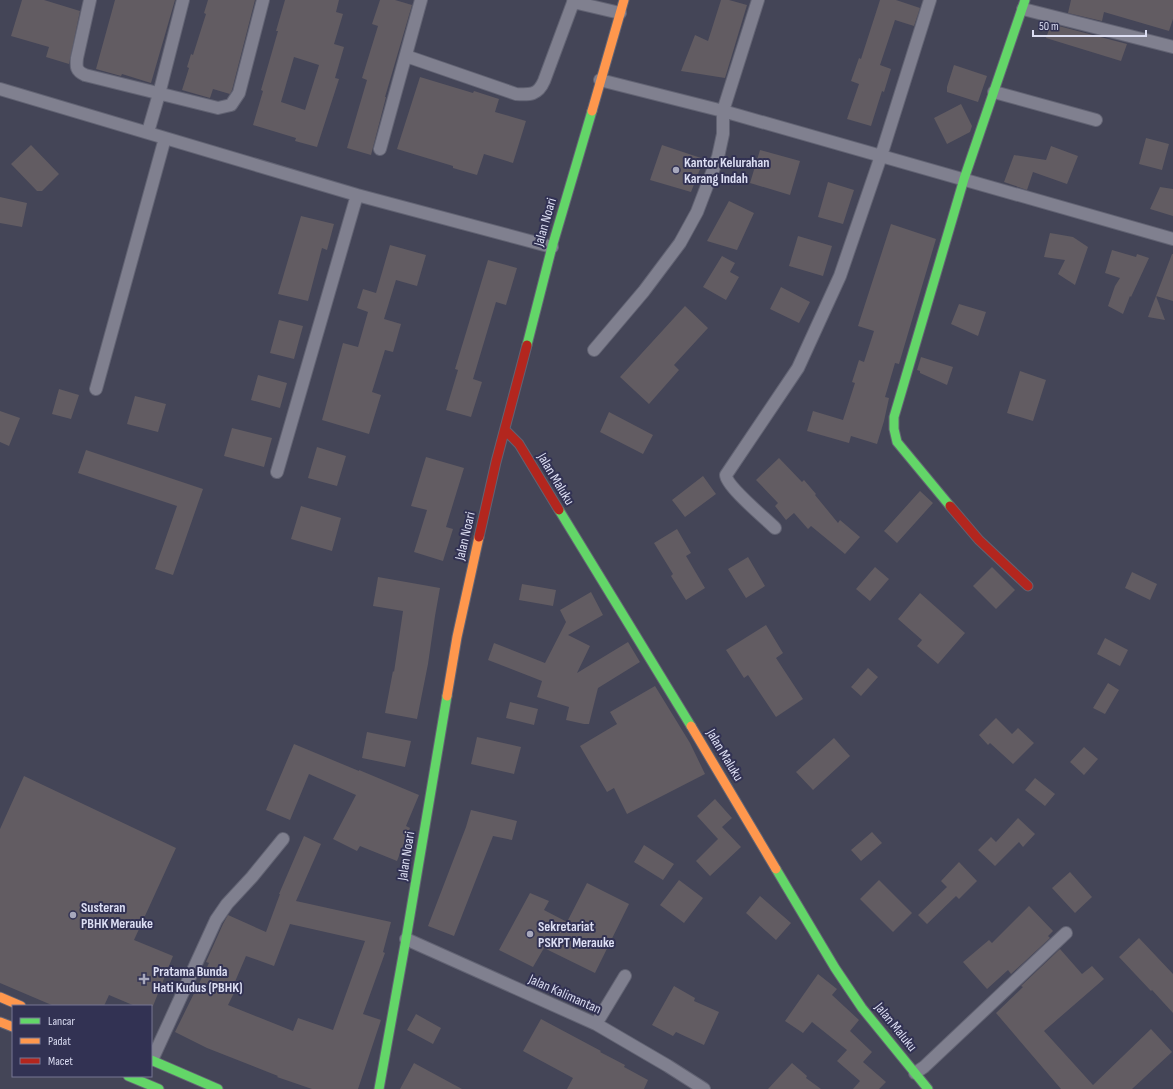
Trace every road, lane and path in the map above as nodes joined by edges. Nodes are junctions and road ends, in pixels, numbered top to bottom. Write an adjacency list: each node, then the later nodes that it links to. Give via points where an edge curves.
1 (90, 0): 16 (street, via 77,58 78,71)
2 (183, 0): 16 (street)
3 (264, 0): 16 (street, via 242,83 231,105 218,108)
4 (421, 0): 12 (street)
5 (624, 0): 10 (main road, Jalan Noari)
6 (758, 0): 17 (street)
7 (930, 0): 22 (street)
8 (573, 1): 10 (street); 12 (street, via 544,81 535,93 516,94)
9 (1024, 4): 11 (street); 15 (main road)
10 (620, 13): 13 (main road, Jalan Noari)
11 (1173, 47)
12 (406, 56): 21 (street)
13 (600, 80): 17 (street); 26 (main road, Jalan Noari)
14 (0, 89): 19 (street)
15 (994, 92): 18 (street); 23 (main road)
16 (159, 94): 19 (street)
17 (723, 111): 22 (street); 27 (street, via 723,134 718,157 697,212 680,243 644,291)
18 (1096, 120)
19 (148, 132): 20 (street)
20 (165, 138): 24 (street); 28 (street)
21 (380, 150)
22 (882, 156): 23 (street); 31 (street, via 840,276 798,368 726,475 727,482)
23 (964, 179): 25 (street); 32 (main road, via 896,408 894,437 979,540)
24 (356, 195): 26 (street); 30 (street)
25 (1173, 239)
26 (552, 247): 29 (main road, Jalan Noari)
27 (594, 350)
28 (96, 389)
29 (505, 430): 35 (main road, Jalan Noari, via 457,637); 43 (main road, Jalan Maluku, via 519,444 835,968 862,1008)
30 (277, 472)
31 (775, 528)
32 (1028, 586)
33 (283, 839): 42 (street, via 216,920)
34 (1066, 933): 43 (street)
35 (406, 939): 40 (street, Jalan Kalimantan); 48 (main road, Jalan Noari)
36 (625, 976): 40 (street)
37 (0, 998): 38 (main road)
38 (18, 1005)
39 (0, 1022): 41 (main road)
40 (596, 1024): 49 (street, Jalan Kalimantan)
41 (12, 1027)
42 (152, 1060): 47 (main road)
43 (920, 1070): 50 (main road, Jalan Maluku)
44 (130, 1077): 45 (main road)
45 (144, 1086): 46 (main road)
46 (159, 1089)
47 (218, 1089)
48 (379, 1089)
49 (704, 1089)
50 (928, 1089)

